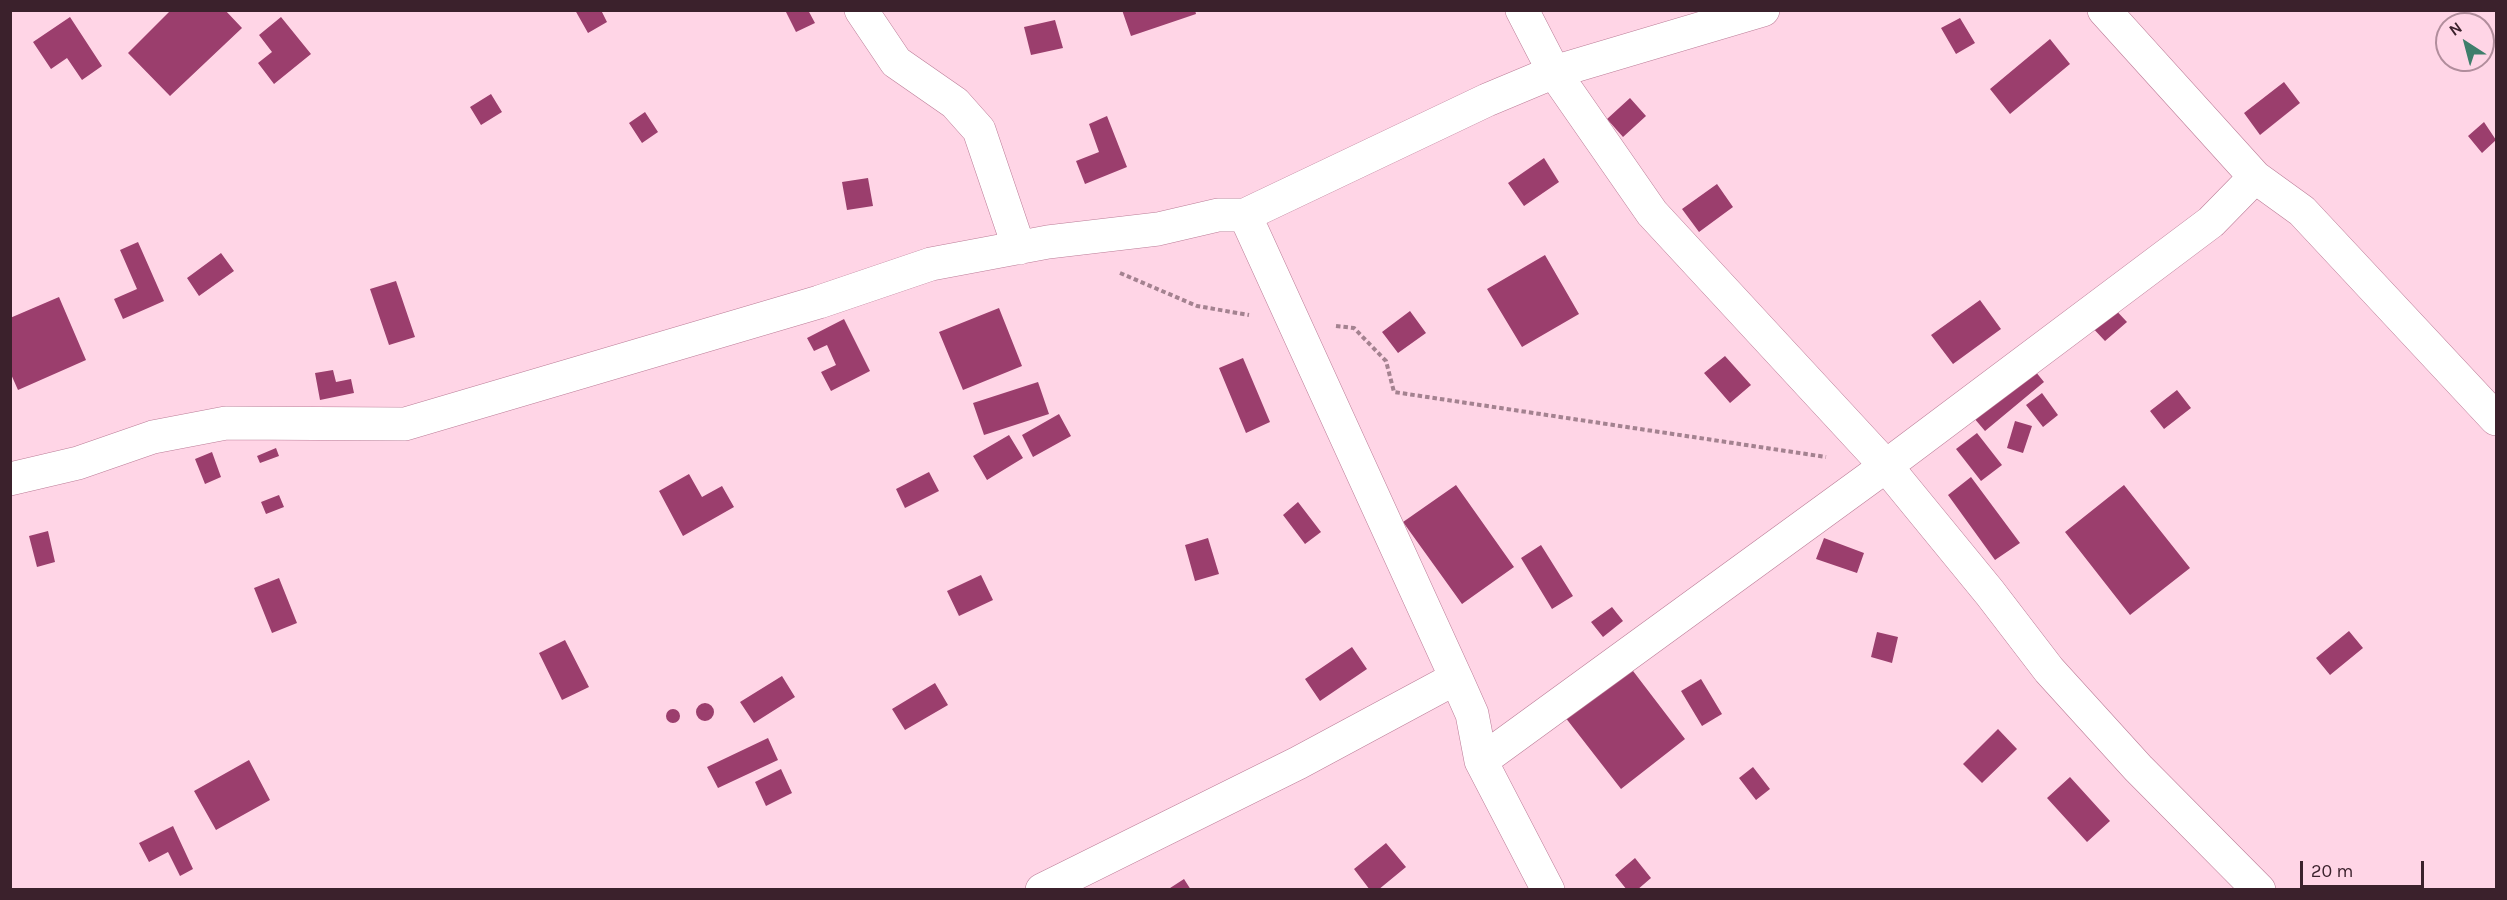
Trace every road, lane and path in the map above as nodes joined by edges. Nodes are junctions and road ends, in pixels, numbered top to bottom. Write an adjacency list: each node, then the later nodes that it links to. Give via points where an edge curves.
1 (861, 10): 8 (street, via 896,62 955,103 979,130)
2 (1522, 10): 5 (street)
3 (1763, 10): 5 (street)
4 (2104, 10): 6 (street)
5 (1554, 72): 7 (street); 13 (street, via 1652,213)
6 (2255, 177): 11 (street, via 2302,211); 13 (street, via 2211,222)
7 (1245, 215): 8 (street, via 1218,215 1158,229); 10 (street)
8 (1019, 248): 14 (street, via 931,264 819,303 405,424 226,423 153,437 78,463)
9 (1112, 270): 10 (path, via 1197,306)
10 (1292, 323): 12 (path, via 1354,328 1386,362 1394,392); 15 (street)
11 (2496, 419)
12 (1826, 458)
13 (1886, 466): 16 (street); 19 (street, via 2049,670 2138,768)
14 (10, 479)
15 (1456, 678): 16 (street, via 1472,714); 17 (street, via 1298,763)
16 (1480, 761): 18 (street)
17 (1042, 890)
18 (1548, 890)
19 (2259, 890)

